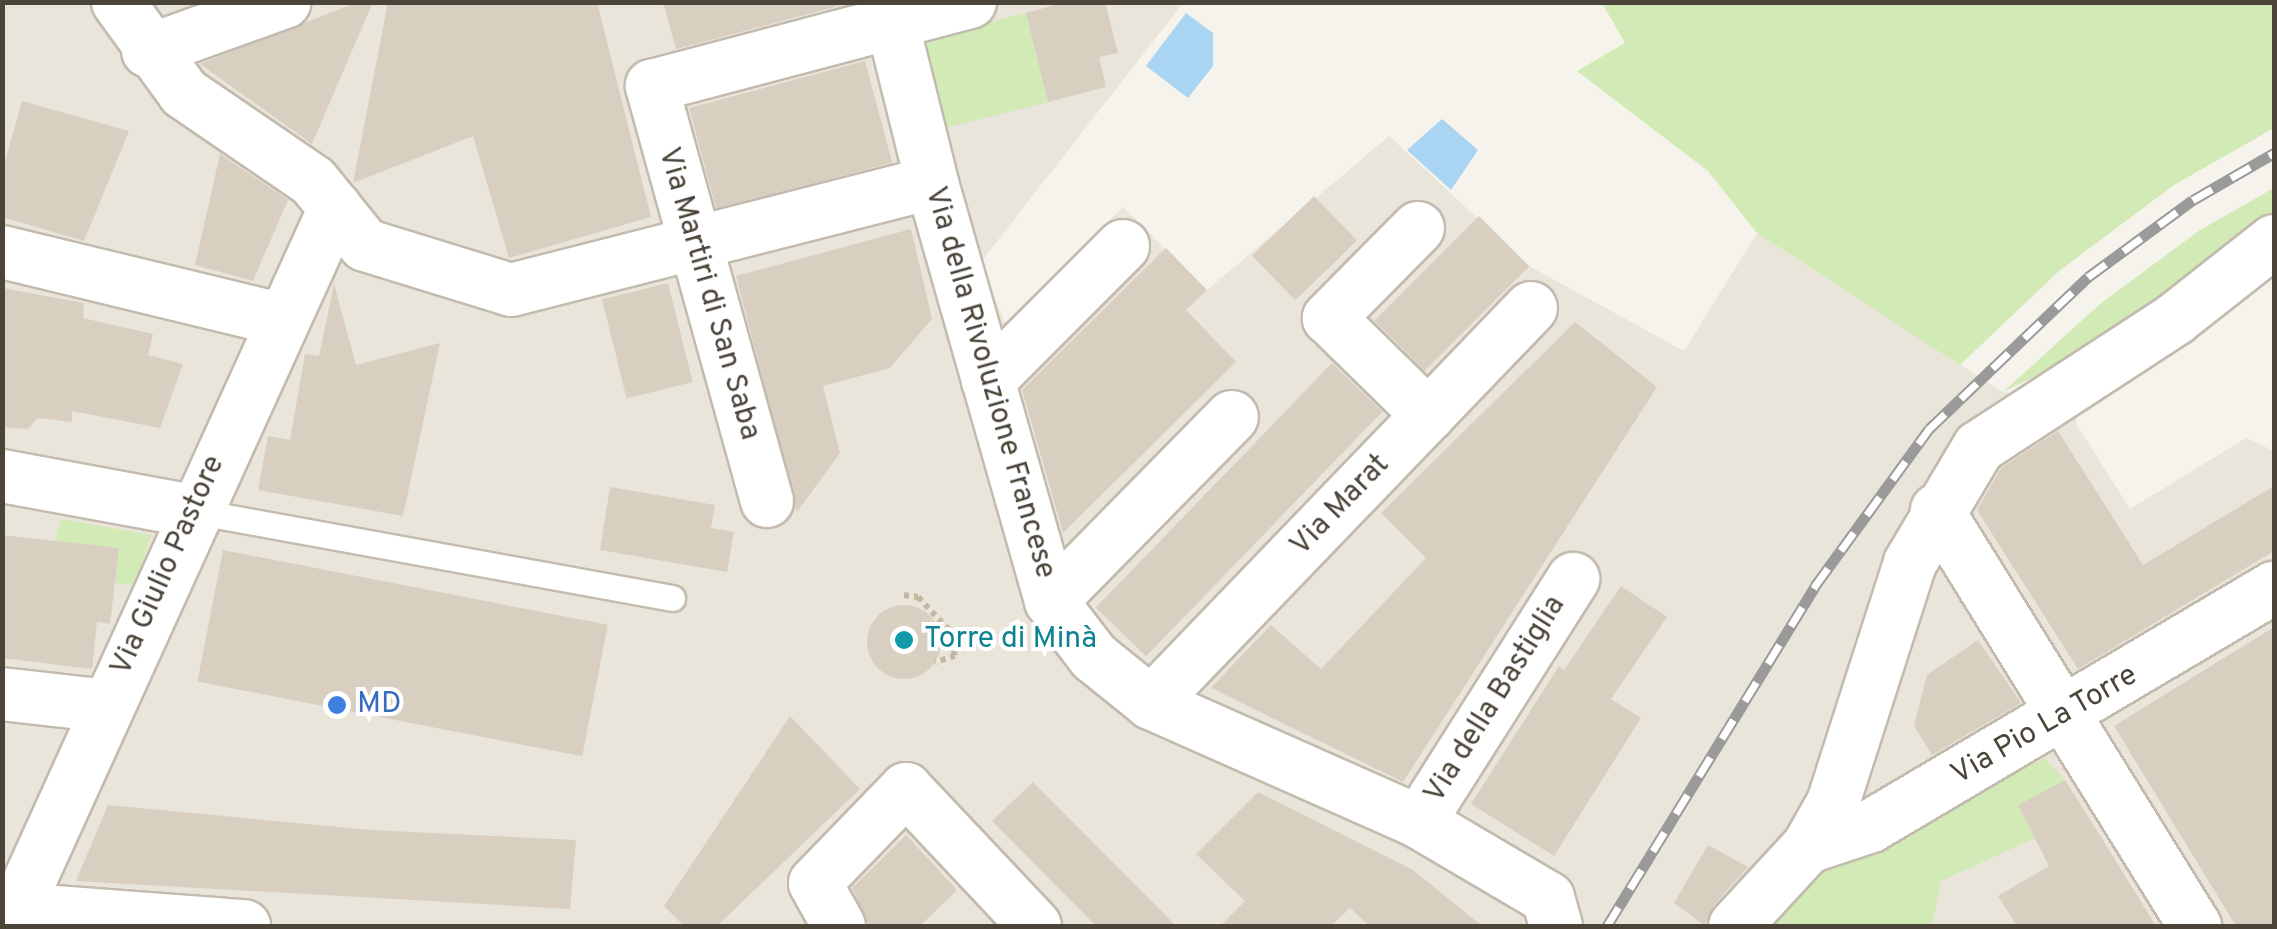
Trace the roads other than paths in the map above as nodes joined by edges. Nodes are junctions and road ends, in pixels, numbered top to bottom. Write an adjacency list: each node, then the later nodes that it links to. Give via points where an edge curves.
1 (118, 2): 5 (street)
2 (285, 2): 5 (street)
3 (970, 2): 4 (street)
4 (890, 13): 6 (street, Via della Rivoluzione Francese); 10 (street, Via Martiri di San Saba, via 652,86)
5 (148, 51): 7 (street, via 184,92 313,180)
6 (932, 184): 10 (street); 15 (street, Via della Rivoluzione Francese)
7 (335, 208): 10 (street, via 365,244 511,290); 14 (street, Via Giulio Pastore)
8 (1418, 228): 16 (street, via 1330,318)
9 (2274, 241): 20 (street, via 2174,318 1979,448)
10 (691, 244): 19 (street, Via Martiri di San Saba)
11 (1123, 246): 15 (street)
12 (2, 252): 14 (street)
13 (1531, 308): 16 (street, Via Marat)
14 (280, 319): 21 (street, Via Giulio Pastore)
15 (988, 381): 25 (street, Via della Rivoluzione Francese)
16 (1428, 415): 27 (street, Via Marat)
17 (1232, 417): 25 (street)
18 (2, 476): 21 (street)
19 (767, 501)
20 (1937, 510): 29 (street); 31 (street, via 1910,562 1846,775)
21 (194, 511): 24 (lane); 28 (street, Via Giulio Pastore)
22 (1573, 579): 30 (street, Via della Bastiglia)
23 (2274, 588): 29 (street, Via Pio La Torre)
24 (672, 598)
25 (1052, 601): 27 (street, Via della Rivoluzione Francese, via 1094,656)
26 (2, 694): 28 (street)
27 (1150, 703): 30 (street, Via della Rivoluzione Francese)
28 (107, 706): 33 (street, Via Giulio Pastore)
29 (2066, 717): 31 (street, Via Pio La Torre, via 1871,826); 38 (street)
30 (1420, 822): 32 (street, Via della Rivoluzione Francese)
31 (1808, 847): 37 (street)
32 (1552, 912)
33 (9, 914): 34 (street)
34 (244, 926)
35 (839, 926): 36 (street, via 815,883 906,790)
36 (1035, 926)
37 (1735, 926)
38 (2195, 926)

